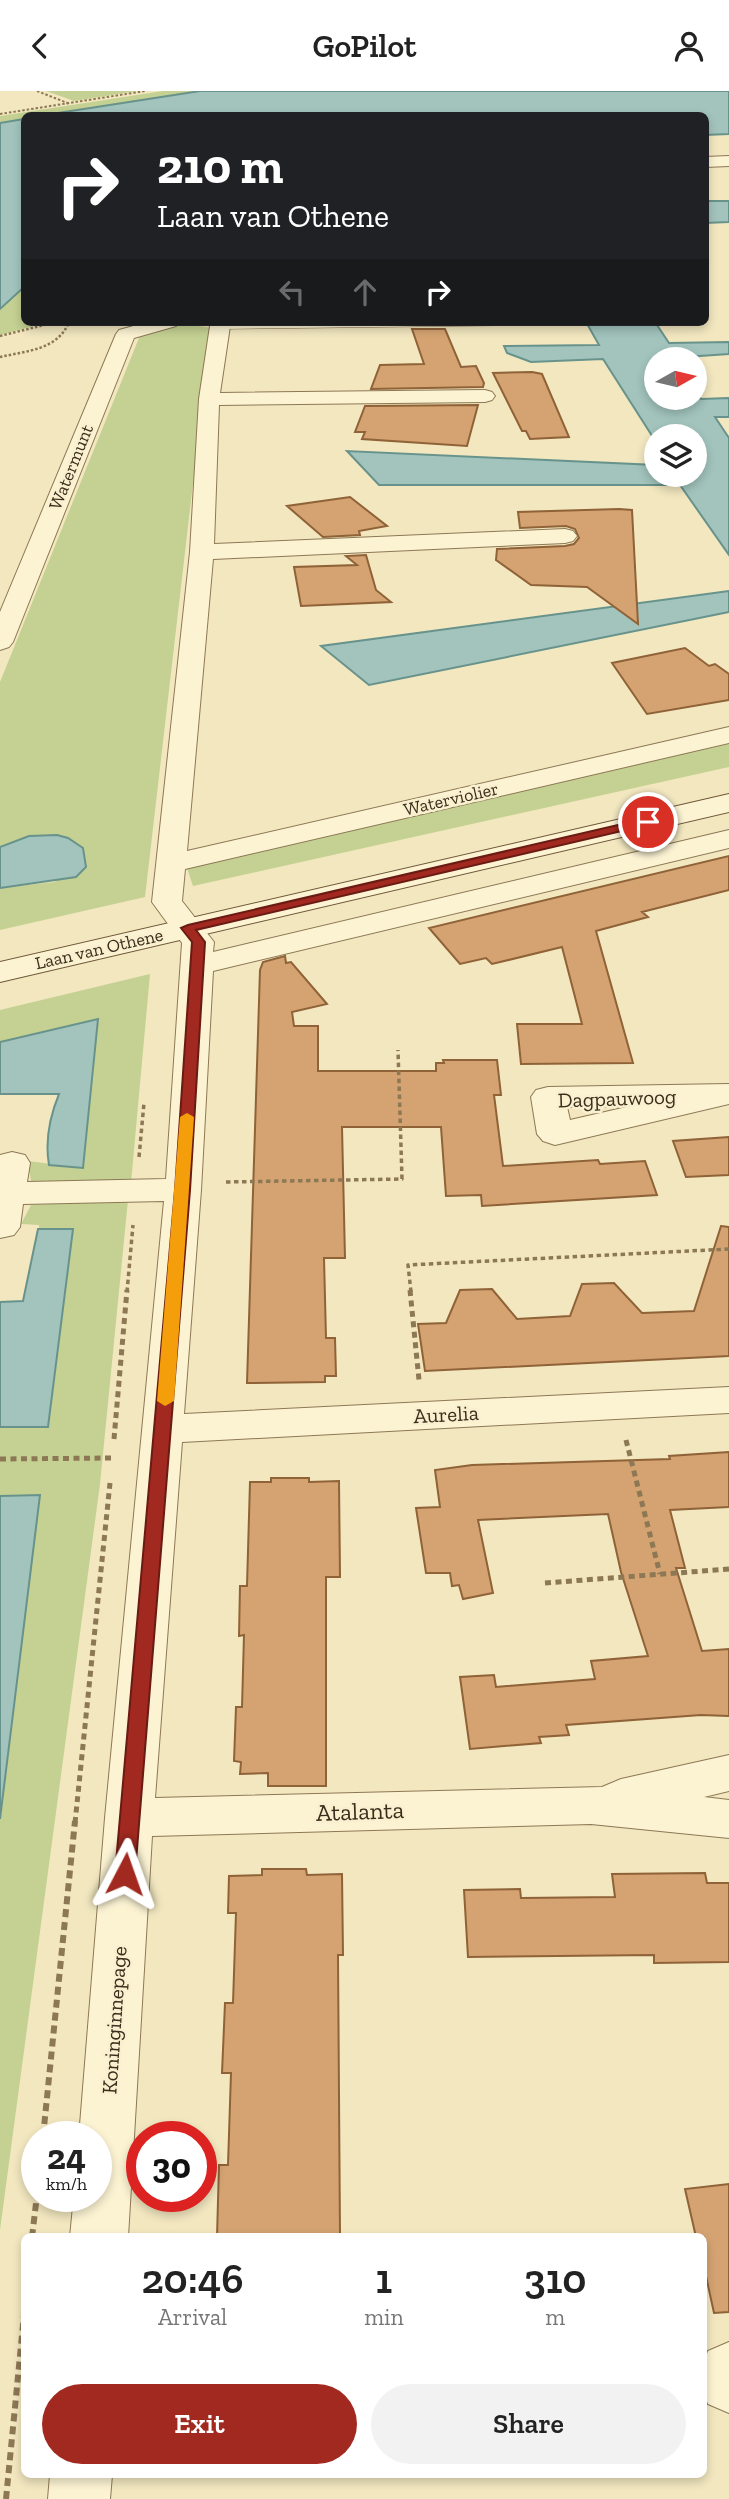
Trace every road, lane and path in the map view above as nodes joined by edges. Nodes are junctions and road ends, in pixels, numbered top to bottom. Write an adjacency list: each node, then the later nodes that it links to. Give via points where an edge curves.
1 (37, 91): 3 (path)
2 (145, 91): 3 (path)
3 (71, 104): 4 (path)
4 (0, 114)
5 (729, 161): 6 (street)
6 (709, 162)
7 (40, 326): 11 (path)
8 (68, 326): 12 (path, via 50,345)
9 (155, 326): 17 (street, Watermunt, via 126,334)
10 (219, 326): 14 (street)
11 (0, 336)
12 (0, 357)
13 (485, 396): 14 (street)
14 (209, 399): 16 (street)
15 (565, 537): 16 (street)
16 (202, 552): 22 (street)
17 (0, 642)
18 (729, 735): 22 (street, Waterviolier)
19 (729, 790): 23 (street, Laan van Othene)
20 (729, 803): 23 (street, Laan van Othene)
21 (729, 839): 23 (street, Laan van Othene)
22 (173, 863): 23 (street, via 167,902)
23 (187, 936): 24 (street, Laan van Othene); 25 (street, Laan van Othene); 28 (street, Koninginnepage)
24 (0, 955)
25 (0, 972)
26 (398, 1050): 28 (path, via 402,1179)
27 (145, 1094): 29 (path)
28 (183, 1186): 29 (street); 35 (street, Koninginnepage)
29 (136, 1190): 30 (street); 36 (path)
30 (7, 1194)
31 (729, 1249): 34 (path, via 408,1265)
32 (729, 1400): 33 (street, Aurelia)
33 (617, 1406): 34 (street, Aurelia); 39 (path)
34 (422, 1415): 35 (street, Aurelia)
35 (163, 1429): 43 (street, Koninginnepage)
36 (112, 1458): 37 (path); 45 (path)
37 (0, 1459)
38 (729, 1569): 39 (path)
39 (660, 1574): 40 (path)
40 (545, 1583)
41 (729, 1773): 42 (street, Atalanta)
42 (591, 1805): 43 (street, Atalanta); 44 (street, Atalanta)
43 (129, 1818): 48 (street, Koninginnepage)
44 (729, 1818)
45 (45, 2121)
46 (35, 2212): 47 (path)
47 (33, 2233)
48 (99, 2233)
49 (21, 2346): 53 (path)
50 (729, 2371): 51 (street)
51 (729, 2384)
52 (81, 2478): 54 (street)
53 (6, 2499)
54 (79, 2499)

